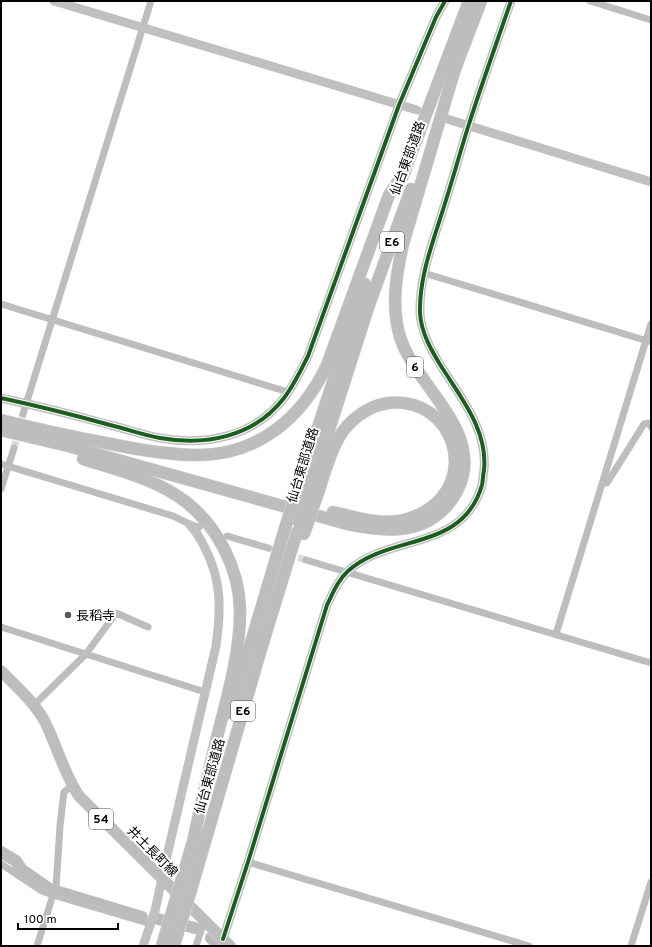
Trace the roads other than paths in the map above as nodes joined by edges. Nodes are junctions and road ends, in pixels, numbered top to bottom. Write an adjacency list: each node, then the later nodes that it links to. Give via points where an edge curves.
1 (54, 1): 9 (street)
2 (151, 1): 9 (street)
3 (445, 1): 11 (street)
4 (469, 1): 15 (highway, 仙台東部道路 / E6)
5 (481, 1): 10 (highway, 仙台東部道路 / E6)
6 (511, 1): 14 (street)
7 (590, 1): 8 (street)
8 (651, 20)
9 (142, 29): 11 (street); 19 (street)
10 (457, 62): 28 (highway, 6, via 403,244 395,290 400,337 406,352 454,425 463,450 464,462 460,484 449,504 441,512 410,528 396,530 363,527); 33 (highway, 仙台東部道路 / E6, via 369,305)
11 (399, 105): 12 (street); 22 (street, via 308,356)
12 (417, 110)
13 (447, 119): 14 (street)
14 (468, 126): 16 (street); 17 (street)
15 (405, 171): 25 (highway, via 389,195 319,382 300,408 268,435 226,452 182,455 154,452); 33 (highway, 仙台東部道路 / E6, via 364,287)
16 (651, 182)
17 (424, 273): 21 (street); 40 (street, via 421,282 420,314 427,344 477,425 485,459 482,484 469,511 457,523 419,541 372,556)
18 (1, 304): 19 (street)
19 (52, 319): 22 (street); 24 (street)
20 (651, 324): 21 (street)
21 (649, 341): 32 (street)
22 (288, 392): 24 (street, via 266,416 252,426 236,434 197,440 160,438)
23 (1, 398): 24 (street)
24 (26, 404): 25 (street)
25 (20, 419): 26 (highway); 33 (highway, via 55,437 299,503 362,519 389,522 420,515 442,497 448,489 454,470 452,442 443,425 419,406 400,403 379,404 352,421)
26 (1, 420)
27 (651, 427): 32 (street, via 644,424 607,483)
28 (1, 430)
29 (1, 436): 50 (highway, via 67,454 150,482 185,502 198,513 224,548 236,578 240,625 233,668)
30 (14, 448): 31 (street)
31 (4, 465): 34 (street); 35 (street, via 173,516)
32 (602, 483): 43 (street)
33 (310, 485): 36 (highway, 仙台東部道路 / E6, bridge)
34 (1, 489)
35 (194, 526): 47 (street, via 211,560 220,599 216,646)
36 (295, 531): 50 (highway, 仙台東部道路 / E6); 58 (highway, 仙台東部道路 / E6, bridge, via 191,890)
37 (227, 536): 38 (street)
38 (268, 548)
39 (306, 560): 40 (street)
40 (348, 572): 43 (street); 51 (street, via 339,582 327,605)
41 (1, 627): 44 (street)
42 (148, 627): 44 (street, via 116,613)
43 (556, 634): 45 (street)
44 (86, 654): 47 (street); 48 (street)
45 (651, 663)
46 (1, 671): 48 (main road, 井土長町線 / 54)
47 (205, 692): 53 (street)
48 (34, 705): 49 (main road, 井土長町線 / 54, via 43,719)
49 (72, 786): 53 (main road, 井土長町線 / 54, via 92,811); 55 (street, via 64,792 56,887)
50 (194, 837): 58 (highway, 仙台東部道路 / E6, bridge, via 181,882)
51 (248, 862): 59 (street); 65 (street)
52 (1, 864): 55 (street, via 42,891)
53 (162, 880): 56 (main road, 井土長町線 / 54); 57 (street)
54 (651, 882): 66 (street)
55 (53, 895): 57 (street); 60 (street)
56 (204, 921): 59 (main road, 井土長町線 / 54); 64 (street)
57 (151, 924): 61 (street)
58 (174, 927): 62 (highway, 仙台東部道路 / E6); 63 (highway, 仙台東部道路 / E6)
59 (226, 942)
60 (36, 946)
61 (143, 946)
62 (162, 946)
63 (174, 946)
64 (196, 946)
65 (529, 946)
66 (631, 946)

